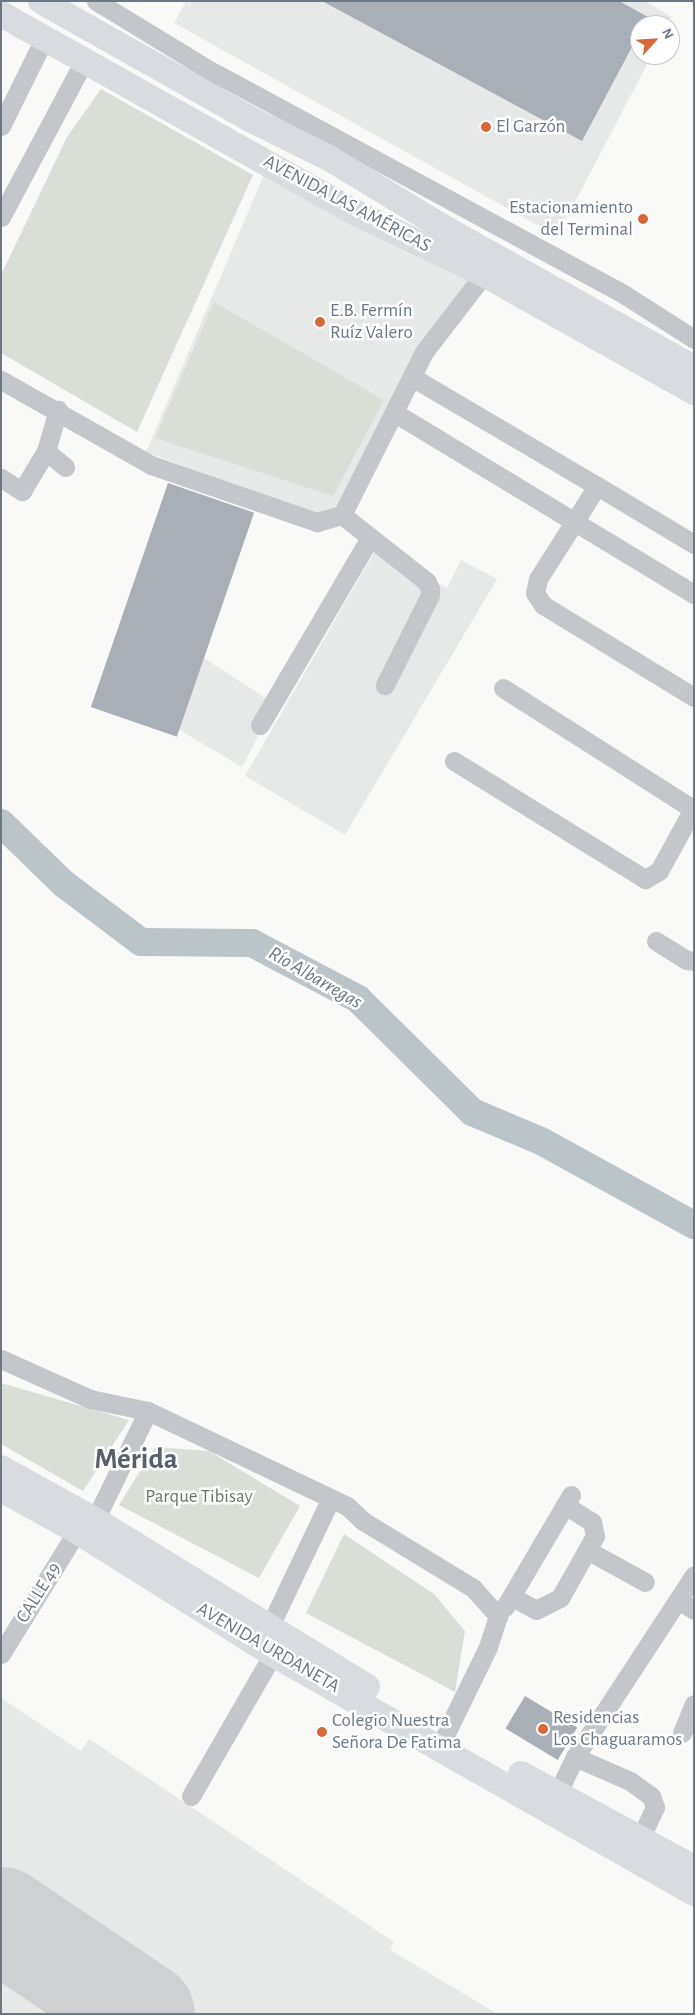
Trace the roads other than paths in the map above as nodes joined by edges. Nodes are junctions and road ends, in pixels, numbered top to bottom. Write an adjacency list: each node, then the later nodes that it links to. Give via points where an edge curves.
1 (40, 1): 8 (street, AVENIDA LAS AMÉRICAS, via 250,119)
2 (96, 1): 6 (street)
3 (1, 14): 4 (street, AVENIDA LAS AMÉRICAS)
4 (45, 37): 5 (street, AVENIDA LAS AMÉRICAS); 7 (street)
5 (85, 59): 9 (street); 12 (street, AVENIDA LAS AMÉRICAS, via 356,213)
6 (215, 73): 8 (street, via 292,127); 11 (street)
7 (1, 126)
8 (329, 158): 10 (street, AVENIDA LAS AMÉRICAS)
9 (1, 217)
10 (448, 230): 11 (street); 14 (street, AVENIDA LAS AMÉRICAS)
11 (504, 231): 13 (street, via 625,295)
12 (484, 274): 15 (street, via 424,352); 17 (street, AVENIDA LAS AMÉRICAS)
13 (694, 339)
14 (694, 368)
15 (412, 377): 19 (street); 23 (street)
16 (1, 380): 18 (street)
17 (694, 392)
18 (58, 410): 20 (street); 24 (street, via 151,465 317,522)
19 (396, 412): 24 (street); 25 (street)
20 (46, 451): 21 (street); 22 (street, via 22,491)
21 (65, 467)
22 (1, 478)
23 (597, 486): 25 (street); 27 (street)
24 (342, 515): 26 (street)
25 (575, 522): 28 (street); 31 (street, via 538,579 535,593 538,599)
26 (369, 539): 29 (street, via 427,582 430,589 430,595); 32 (street)
27 (694, 544)
28 (694, 594)
29 (385, 685)
30 (502, 688): 34 (street)
31 (694, 697)
32 (260, 725)
33 (454, 761): 34 (street, via 645,879 659,871)
34 (693, 808)
35 (656, 941): 36 (street, via 687,960)
36 (694, 960)
37 (1, 1359): 38 (street, via 90,1399)
38 (148, 1411): 41 (street); 42 (street, CALLE 49)
39 (1, 1468): 42 (street, AVENIDA URDANETA)
40 (1, 1489): 42 (street, AVENIDA URDANETA)
41 (330, 1500): 48 (street, via 347,1506 363,1521 473,1588); 49 (street)
42 (86, 1526): 49 (street, AVENIDA URDANETA); 50 (street, CALLE 49); 51 (street, AVENIDA URDANETA)
43 (587, 1550): 45 (street); 46 (street, via 560,1598 552,1604 536,1610); 46 (street, via 595,1536 592,1522 568,1500)
44 (694, 1575): 47 (street)
45 (646, 1582)
46 (512, 1597): 48 (street)
47 (686, 1605): 55 (street)
48 (498, 1616): 53 (street, via 488,1647)
49 (270, 1628): 53 (street, AVENIDA URDANETA)
50 (1, 1654)
51 (273, 1654): 57 (street); 60 (street, AVENIDA URDANETA)
52 (694, 1704): 54 (street)
53 (446, 1733): 56 (street, AVENIDA URDANETA)
54 (682, 1733)
55 (575, 1756): 56 (street); 58 (street, via 630,1781 651,1796 655,1807)
56 (557, 1794): 58 (street, AVENIDA URDANETA)
57 (191, 1796)
58 (640, 1839): 59 (street, AVENIDA URDANETA)
59 (694, 1868)
60 (694, 1893)

